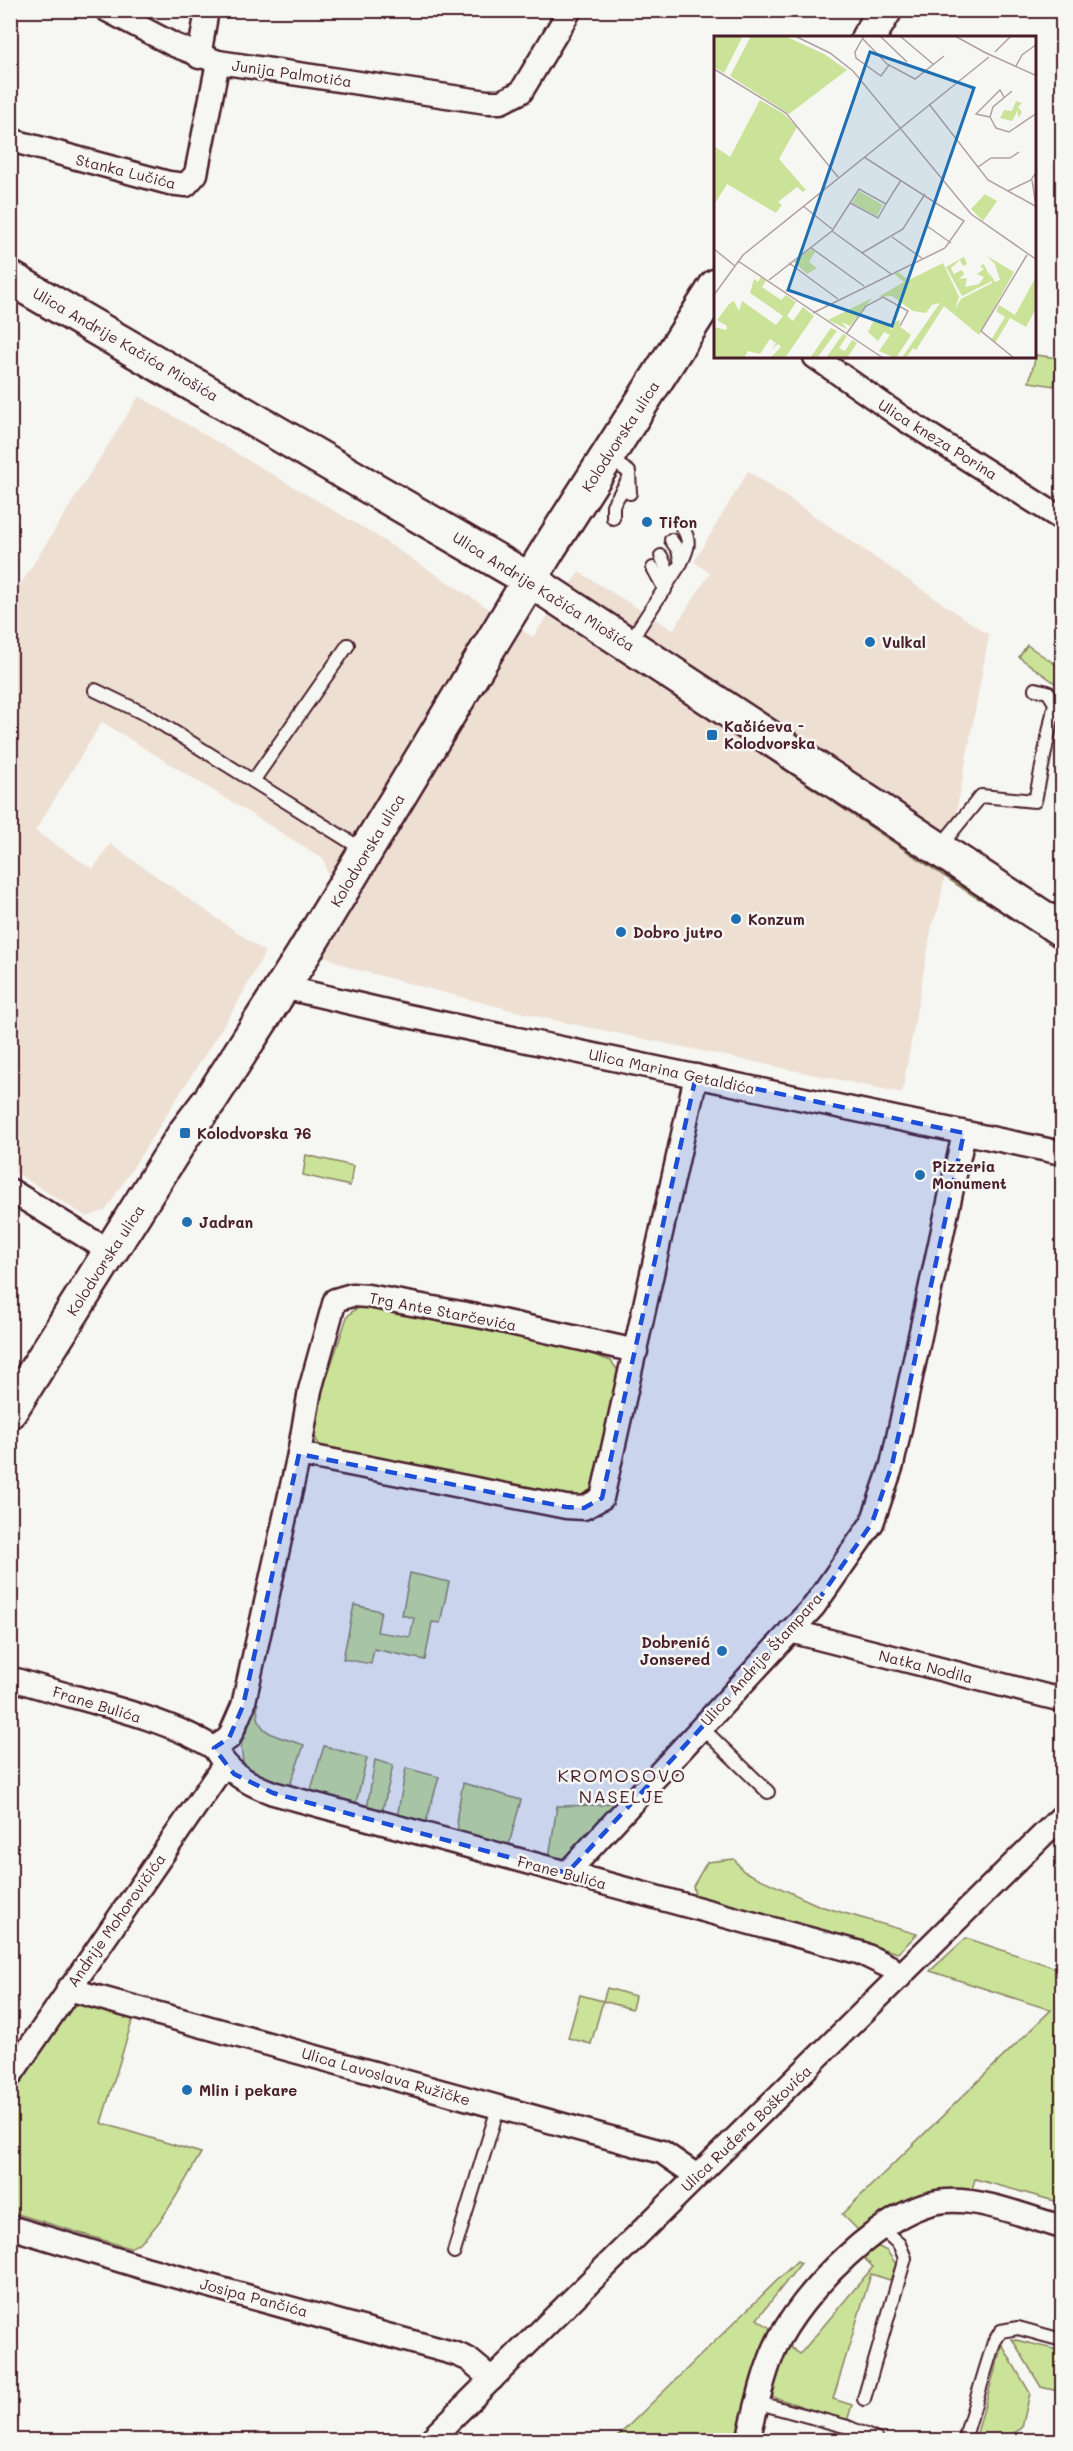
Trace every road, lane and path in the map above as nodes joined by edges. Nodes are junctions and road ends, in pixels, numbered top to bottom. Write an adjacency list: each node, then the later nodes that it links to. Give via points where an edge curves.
1 (107, 10): 6 (street, Junija Palmotića)
2 (207, 10): 6 (street)
3 (570, 10): 6 (street, Junija Palmotića, via 536,72 521,92 501,102)
4 (885, 10): 5 (street)
5 (869, 36)
6 (208, 59): 7 (street, Stanka Lučića, via 196,174 186,185 158,181)
7 (10, 140)
8 (10, 278): 19 (street, Ulica Andrije Kačića Miošića)
9 (714, 291): 11 (street, Kolodvorska ulica)
10 (816, 358): 13 (street, Ulica kneza Porina, via 903,419)
11 (625, 472): 12 (lane, via 623,498 611,510); 19 (street, Kolodvorska ulica)
12 (613, 518)
13 (1062, 518)
14 (681, 526): 17 (lane, via 689,544)
15 (671, 540): 17 (lane)
16 (661, 556): 20 (lane, via 668,574)
17 (681, 563): 20 (lane)
18 (653, 568): 20 (lane)
19 (530, 580): 21 (street, Ulica Andrije Kačića Miošića); 27 (street, Kolodvorska ulica)
20 (665, 590): 21 (lane)
21 (629, 644): 26 (street, Ulica Andrije Kačića Miošića)
22 (348, 645): 25 (lane)
23 (1035, 689): 26 (lane, via 1048,692 1055,704 1035,801 981,796)
24 (95, 690): 25 (lane, via 147,715)
25 (253, 781): 27 (lane)
26 (938, 849): 28 (street, Ulica Andrije Kačića Miošića)
27 (366, 851): 29 (street, Kolodvorska ulica)
28 (1062, 930)
29 (283, 987): 30 (street, Ulica Marina Getaldića); 34 (street, Kolodvorska ulica)
30 (696, 1076): 31 (street, Ulica Marina Getaldića); 35 (street)
31 (964, 1133): 32 (street, Ulica Marina Getaldića); 38 (street, Ulica Andrije Štampara, via 892,1465 872,1523 814,1606)
32 (1062, 1154)
33 (10, 1190): 34 (street)
34 (110, 1251): 36 (street, Kolodvorska ulica)
35 (636, 1351): 37 (street, via 602,1498 584,1508); 37 (street, Trg Ante Starčevića, via 488,1317 368,1296 342,1296 335,1300 310,1390)
36 (10, 1411)
37 (299, 1454): 42 (street, Trg Ante Starčevića, via 243,1706)
38 (790, 1631): 40 (street, Natka Nodila); 41 (street, Ulica Andrije Štampara)
39 (10, 1678): 42 (street, Frane Bulića, via 193,1735)
40 (1062, 1700)
41 (700, 1726): 43 (lane); 45 (street, Ulica Andrije Štampara)
42 (219, 1757): 45 (street, Frane Bulića, via 251,1785); 47 (street, Andrije Mohorovičića)
43 (768, 1792)
44 (1062, 1816): 46 (street, Ulica Ruđera Boškovića)
45 (567, 1873): 46 (street, Frane Bulića, via 861,1953 890,1967)
46 (900, 1977): 50 (street, Ulica Ruđera Boškovića)
47 (68, 1989): 48 (street, Andrije Mohorovičića); 49 (street, Ulica Lavoslava Ružičke)
48 (10, 2076)
49 (498, 2108): 50 (street, Ulica Lavoslava Ružičke, via 662,2152); 54 (lane)
50 (697, 2176): 56 (street, Ulica Ruđera Boškovića)
51 (10, 2227): 56 (street, Josipa Pančića, via 456,2354)
52 (1062, 2227): 53 (street, via 956,2201 926,2205)
53 (881, 2229): 57 (lane, via 898,2244 904,2259); 58 (street, via 849,2254 794,2317 775,2349)
54 (454, 2252)
55 (1062, 2340): 62 (lane, via 1018,2328 1001,2331 994,2342)
56 (492, 2379): 59 (street, Ulica Ruđera Boškovića)
57 (864, 2399)
58 (759, 2403): 60 (street); 61 (lane, via 848,2427)
59 (430, 2440)
60 (748, 2440)
61 (877, 2440)
62 (964, 2440)

